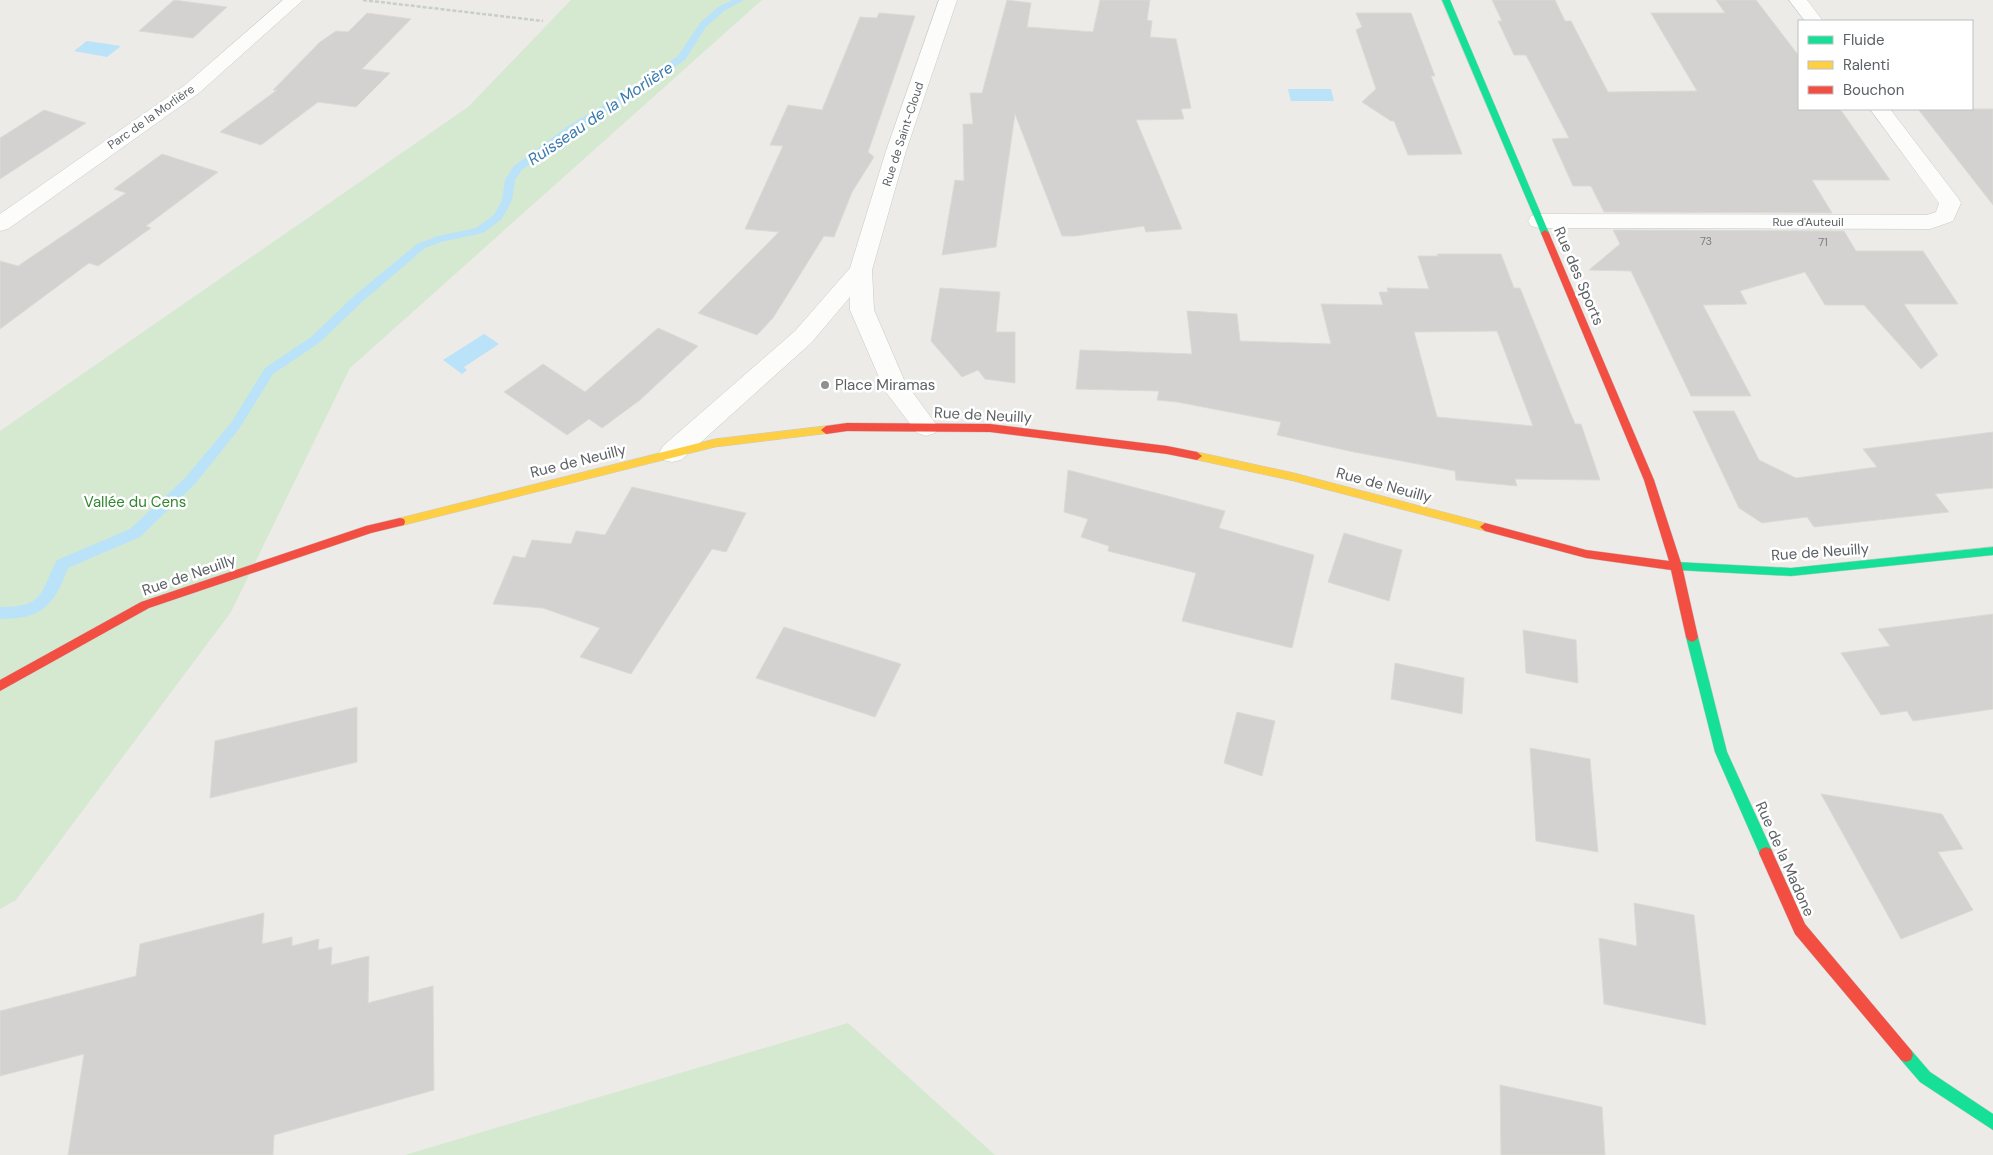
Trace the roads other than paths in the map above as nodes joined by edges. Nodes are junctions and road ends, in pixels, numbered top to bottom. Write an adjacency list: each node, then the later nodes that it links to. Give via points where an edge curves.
1 (294, 0): 8 (street, Parc de la Morlière, via 192,89)
2 (948, 0): 9 (street, Rue de Saint-Cloud, via 896,151)
3 (1446, 0): 7 (street, Rue des Sports)
4 (1798, 0): 5 (street)
5 (1813, 20)
6 (1881, 110): 7 (street, Rue d'Auteuil, via 1950,203 1945,216 1930,222)
7 (1539, 221): 13 (street, Rue des Sports, via 1649,480)
8 (0, 224)
9 (861, 270): 10 (street, Rue de Saint-Cloud, via 862,310 894,386); 11 (street, Rue de Saint-Cloud, via 803,337)
10 (926, 427): 11 (street, Rue de Neuilly, via 847,427 715,443); 13 (street, Rue de Neuilly, via 990,428 1167,450 1294,477 1586,554)
11 (672, 453): 14 (street, Rue de Neuilly, via 370,529 145,605)
12 (1993, 551): 13 (street, Rue de Neuilly, via 1791,572)
13 (1676, 566): 15 (street, Rue de la Madone, via 1721,752 1800,929 1925,1077)
14 (0, 686)
15 (1993, 1124)

